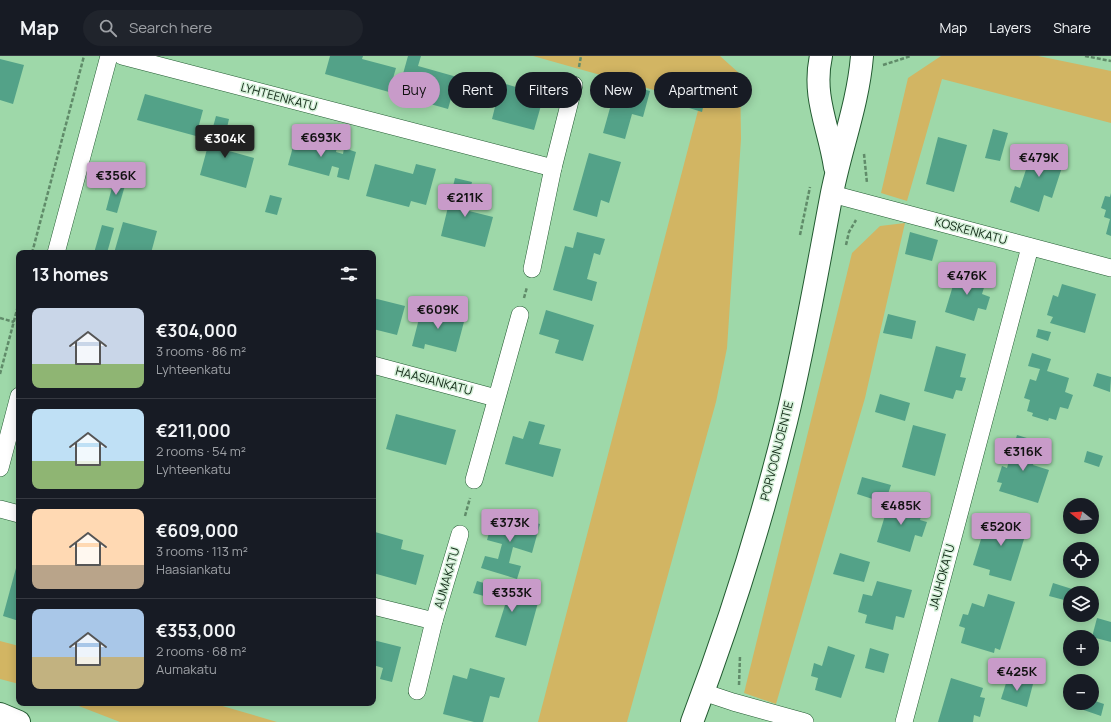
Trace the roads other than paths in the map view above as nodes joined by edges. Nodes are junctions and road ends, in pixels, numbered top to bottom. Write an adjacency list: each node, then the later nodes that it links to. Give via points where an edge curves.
1 (109, 56): 10 (street)
2 (122, 56): 6 (street, LYHTEENKATU)
3 (821, 56): 7 (street, PORVOONJOENTIE, via 817,73 818,94 832,145)
4 (862, 56): 7 (street, PORVOONJOENTIE, via 849,128)
5 (568, 108): 6 (street)
6 (553, 168): 12 (street)
7 (836, 172): 8 (street, PORVOONJOENTIE)
8 (832, 194): 9 (street, KOSKENKATU); 25 (street, PORVOONJOENTIE, via 786,422 733,607)
9 (1030, 247): 11 (street, KOSKENKATU); 30 (street, JAUHOKATU)
10 (57, 250)
11 (1111, 268)
12 (532, 269)
13 (520, 315): 15 (street)
14 (376, 366): 15 (street, HAASIANKATU)
15 (496, 398): 18 (street)
16 (16, 407): 17 (street)
17 (0, 468)
18 (474, 480)
19 (0, 509): 20 (street)
20 (16, 513)
21 (460, 534): 23 (street, AUMAKATU)
22 (376, 607): 23 (street, AUMAKATU)
23 (434, 621): 24 (street, AUMAKATU)
24 (417, 691)
25 (703, 692): 28 (street, PORVOONJOENTIE); 29 (street)
26 (0, 714): 27 (street)
27 (19, 722)
28 (692, 722)
29 (805, 722)
30 (904, 722)

